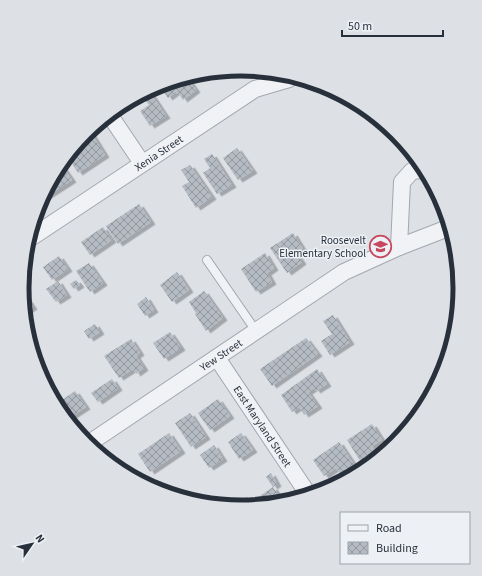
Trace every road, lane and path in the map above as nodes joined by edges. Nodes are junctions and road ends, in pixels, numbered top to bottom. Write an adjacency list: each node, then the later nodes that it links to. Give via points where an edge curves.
1 (284, 80): 3 (street, Xenia Street, via 255,89)
2 (113, 120): 3 (street)
3 (142, 163): 6 (street, Xenia Street)
4 (417, 170): 7 (street, via 412,170 402,182)
5 (445, 229): 7 (street)
6 (36, 235)
7 (399, 247): 9 (street, Yew Street, via 344,272)
8 (207, 260): 9 (lane)
9 (256, 331): 10 (street, Yew Street)
10 (217, 358): 11 (street, Yew Street); 12 (street, East Maryland Street)
11 (94, 440)
12 (305, 490)

